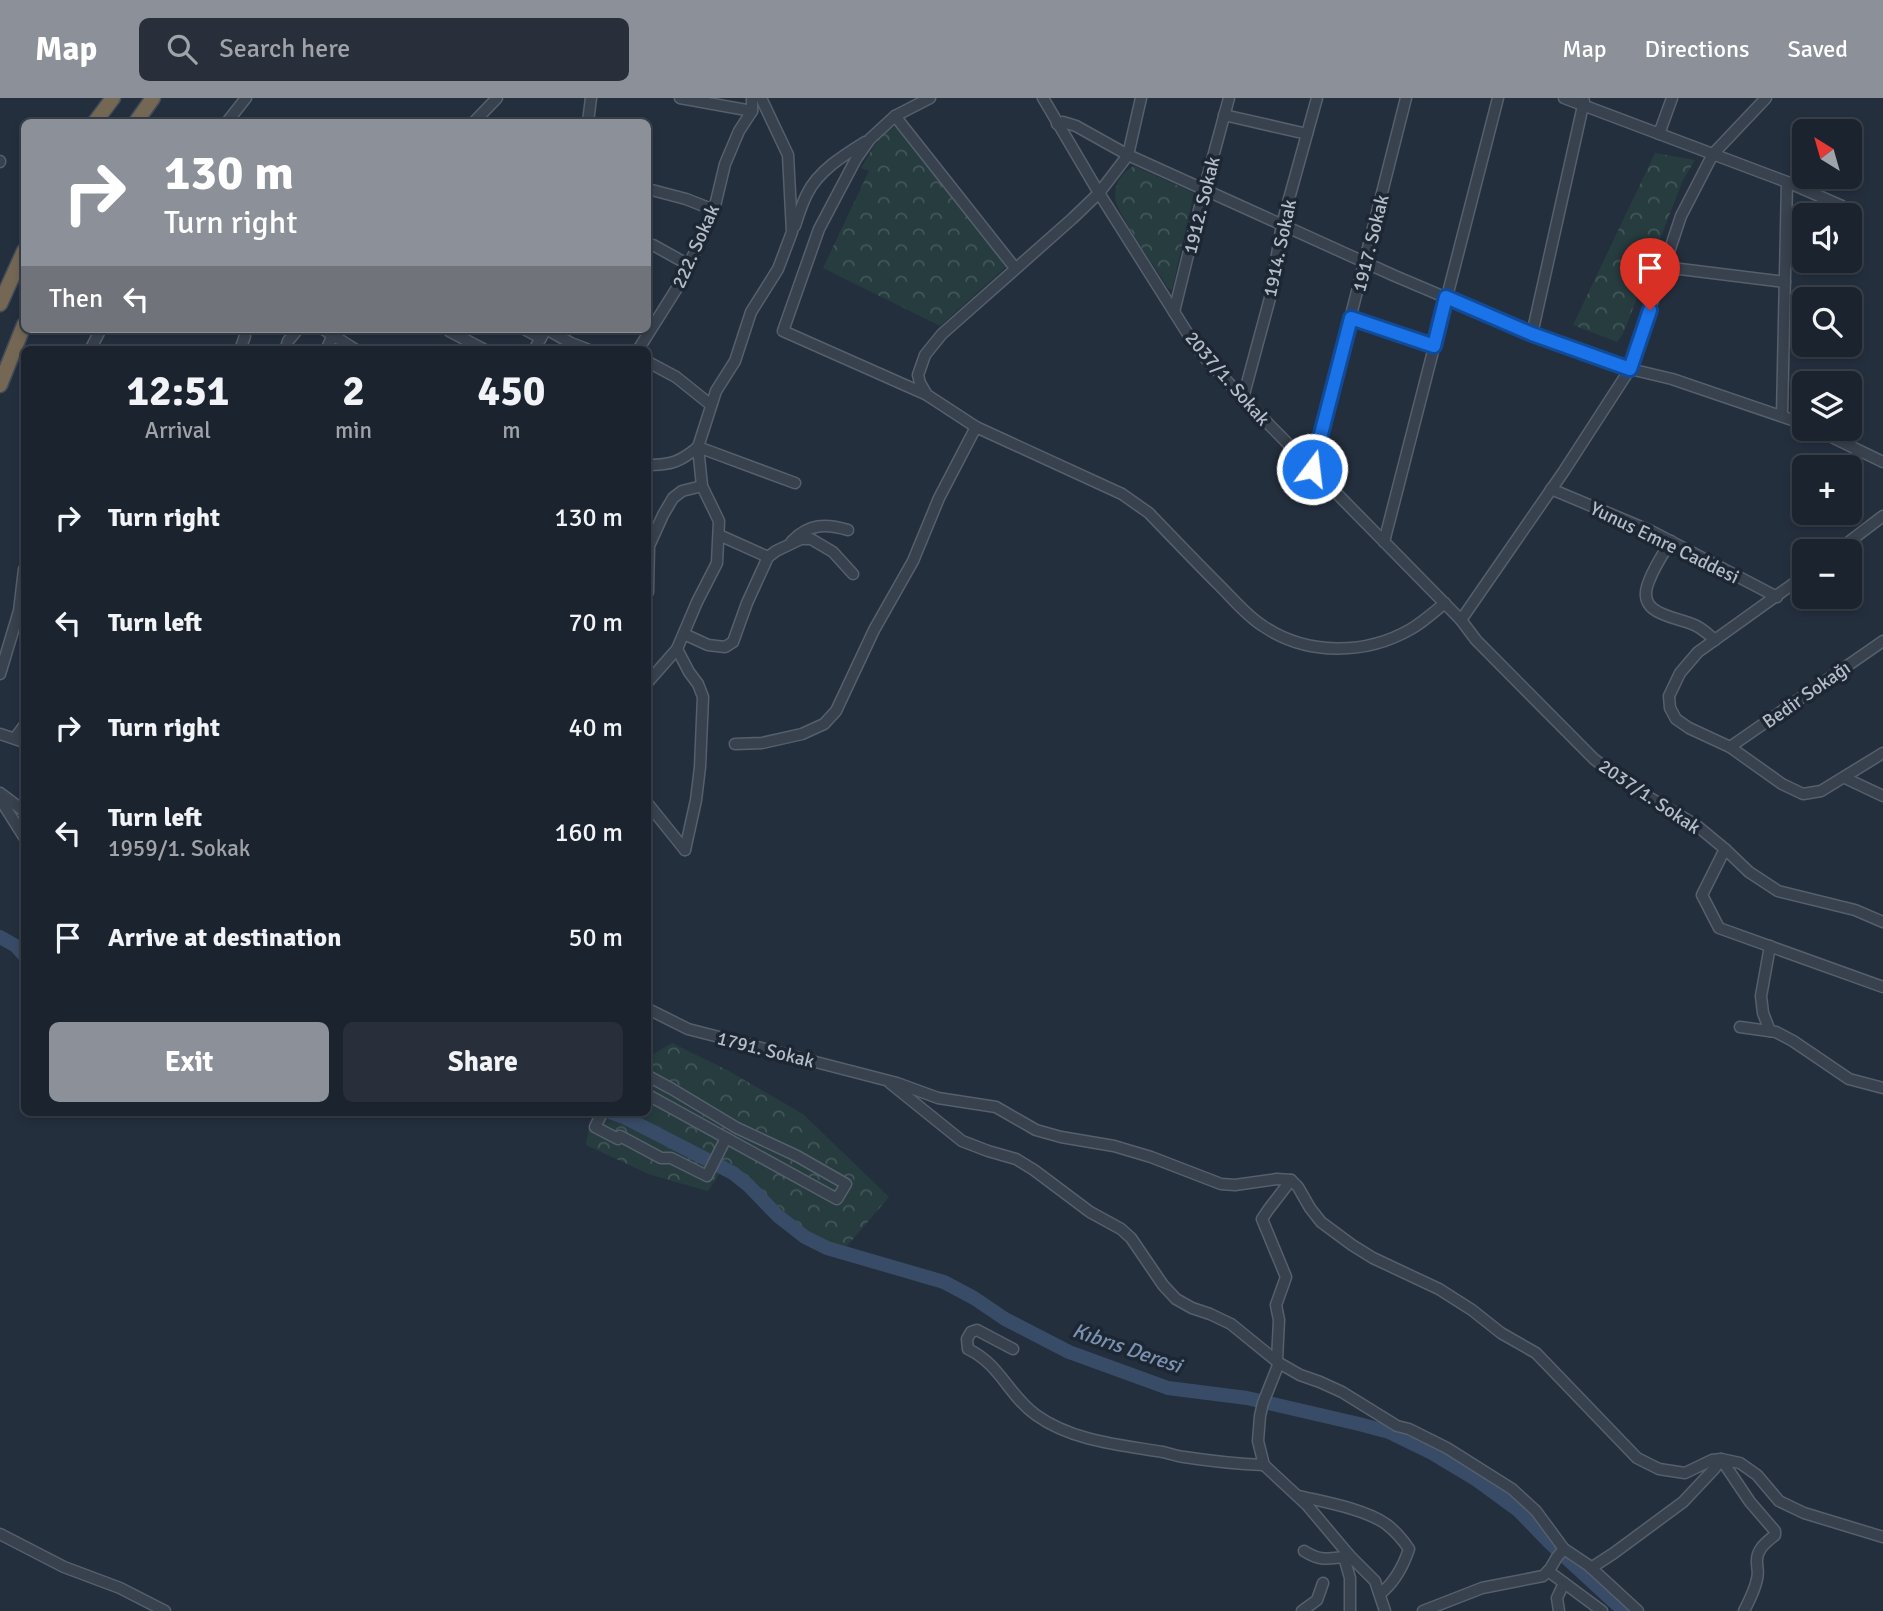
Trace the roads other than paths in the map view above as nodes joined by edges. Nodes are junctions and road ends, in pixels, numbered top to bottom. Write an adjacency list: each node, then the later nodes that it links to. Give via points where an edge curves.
1 (113, 98): 23 (highway)
2 (153, 98): 24 (highway)
3 (247, 98): 25 (street)
4 (497, 98): 26 (street)
5 (592, 98): 27 (street)
6 (680, 98): 20 (street)
7 (752, 98): 20 (street, 222. Sokak)
8 (761, 98): 41 (street, via 788,155)
9 (930, 98): 22 (street)
10 (1043, 98): 28 (street, 2037/1. Sokak)
11 (1141, 98): 33 (street)
12 (1229, 98): 21 (street, 1912. Sokak)
13 (1317, 98): 29 (street, 1914. Sokak)
14 (1406, 98): 44 (street, 1917. Sokak)
15 (1498, 98): 49 (street)
16 (1564, 98): 19 (street)
17 (1672, 98): 30 (street)
18 (1766, 98): 32 (street)
19 (1584, 101): 30 (street); 58 (street)
20 (752, 111): 39 (street, 222. Sokak, via 725,164)
21 (1224, 115): 29 (street); 36 (street, 1912. Sokak)
22 (895, 116): 31 (street); 46 (street)
23 (97, 119)
24 (138, 119)
25 (230, 119)
26 (477, 119)
27 (588, 119)
28 (1057, 124): 33 (street, via 1076,126); 37 (street, 2037/1. Sokak)
29 (1307, 134): 40 (street, 1914. Sokak)
30 (1659, 134): 32 (street)
31 (870, 139): 41 (street, via 847,152 807,192); 66 (street, via 819,229 783,331)
32 (1713, 153): 34 (street); 47 (street, via 1681,216)
33 (1128, 155): 36 (street); 37 (street)
34 (1787, 182): 38 (street); 48 (street)
35 (651, 190): 39 (street)
36 (1204, 190): 40 (street); 51 (street, 1912. Sokak)
37 (1099, 192): 46 (street); 51 (street, 2037/1. Sokak)
38 (1835, 203)
39 (714, 210): 45 (street, 222. Sokak)
40 (1282, 224): 44 (street); 67 (street, 1914. Sokak, via 1270,298)
41 (792, 232): 68 (street)
42 (651, 245): 45 (street)
43 (21, 258): 50 (highway)
44 (1366, 262): 49 (street); 52 (street, 1917. Sokak)
45 (689, 265): 53 (street, 222. Sokak)
46 (1015, 268): 66 (street, via 932,344 918,375)
47 (1662, 270): 48 (street); 64 (street)
48 (1785, 282): 69 (street)
49 (1446, 297): 58 (street); 62 (street)
50 (0, 304)
51 (1174, 312): 67 (street, 2037/1. Sokak, via 1206,359)
52 (1351, 318): 62 (street); 76 (street, 1917. Sokak)
53 (651, 326)
54 (21, 332): 65 (highway)
55 (330, 333): 59 (street)
56 (453, 333): 60 (street)
57 (547, 333): 61 (street)
58 (1532, 334): 64 (street)
59 (350, 346)
60 (477, 346)
61 (579, 346)
62 (1434, 346): 86 (street)
63 (651, 364): 68 (street)
64 (1630, 369): 69 (street); 79 (street)
65 (0, 385)
66 (927, 395): 71 (street)
67 (1243, 398): 76 (street, 2037/1. Sokak)
68 (711, 405): 73 (street)
69 (1782, 415): 70 (street)
70 (1792, 419)
71 (976, 427): 93 (street, via 1134,501 1251,617 1299,644 1344,649 1375,644 1410,630); 103 (street, via 836,711 824,724 803,734)
72 (1840, 441): 74 (street)
73 (698, 447): 75 (street, via 666,465); 77 (street); 78 (street)
74 (1883, 462)
75 (651, 465)
76 (1312, 469): 86 (street, 2037/1. Sokak)
77 (795, 483)
78 (702, 486): 82 (street, via 715,509); 84 (street, via 673,498)
79 (1552, 489): 85 (street, Yunus Emre Caddesi); 94 (street)
80 (1883, 516): 83 (street)
81 (848, 530): 87 (street, via 821,526 803,531)
82 (719, 534): 88 (street); 95 (street, via 717,563)
83 (1853, 539)
84 (651, 541)
85 (1671, 541): 92 (street, Yunus Emre Caddesi); 96 (street, via 1648,583 1649,603 1661,615 1696,625)
86 (1384, 542): 93 (street, 2037/1. Sokak)
87 (790, 543): 88 (street); 89 (street, via 811,539 833,552)
88 (768, 557): 95 (street, via 733,642 725,647 709,645)
89 (853, 574)
90 (1792, 585): 92 (street)
91 (21, 594): 99 (street)
92 (1777, 597): 96 (street)
93 (1445, 603): 94 (street, 2037/1. Sokak)
94 (1461, 620): 113 (street, 2037/1. Sokak, via 1594,759)
95 (684, 634): 98 (street)
96 (1715, 640): 104 (street, via 1680,673 1669,696 1670,708 1689,728)
97 (1883, 640): 104 (street, Bedir Sokağı)
98 (677, 649): 100 (street); 110 (street, via 703,697 700,767 685,850)
99 (0, 674)
100 (651, 679)
101 (0, 734): 102 (street)
102 (20, 740)
103 (735, 744)
104 (1730, 747): 106 (street, via 1803,794 1821,791)
105 (1883, 752): 106 (street)
106 (1845, 778): 108 (street)
107 (0, 793): 111 (street)
108 (1883, 796)
109 (0, 799): 112 (street)
110 (651, 808)
111 (21, 809)
112 (21, 832)
113 (1725, 849): 114 (street, 2037/1. Sokak, via 1778,891 1855,910); 115 (street, via 1702,895 1719,928)
114 (1883, 922)
115 (1770, 946): 116 (street); 119 (street, via 1761,996)
116 (1883, 987)
117 (651, 1010): 121 (street, 1791. Sokak, via 688,1029)
118 (1740, 1027): 119 (street)
119 (1770, 1031): 122 (street, via 1849,1079)
120 (651, 1078): 125 (street, via 846,1184 837,1199)
121 (888, 1081): 126 (street, 1791. Sokak, via 938,1098 996,1107 1044,1133 1114,1146 1221,1184); 128 (street, via 962,1141 1016,1159 1090,1212 1121,1228 1176,1299 1231,1324)
122 (1883, 1088)
123 (651, 1097): 125 (street)
124 (600, 1116): 125 (street, via 595,1127 707,1176)
125 (726, 1138)
126 (1291, 1180): 128 (street, via 1262,1219 1286,1277 1276,1306); 129 (street, via 1321,1222 1352,1245 1439,1289 1536,1353 1637,1458 1659,1469 1685,1473)
127 (1013, 1349): 130 (street, via 978,1330 967,1339 968,1349 994,1366 1030,1410 1064,1430 1186,1458)
128 (1278, 1362): 130 (street, via 1259,1416 1258,1441); 134 (street, via 1447,1448 1512,1489 1536,1511)
129 (1721, 1459): 133 (street, via 1748,1467 1779,1501); 137 (street, via 1683,1502); 150 (street, via 1775,1531 1759,1552 1758,1577)
130 (1264, 1465): 131 (street)
131 (1296, 1495): 136 (street); 141 (street, via 1377,1519 1406,1545 1409,1549 1401,1570)
132 (0, 1534): 142 (street)
133 (1883, 1537)
134 (1564, 1549): 137 (street); 138 (street)
135 (1304, 1551): 136 (street, via 1323,1559)
136 (1346, 1556): 141 (street, via 1375,1581); 144 (street)
137 (1591, 1568): 149 (street)
138 (1548, 1571): 140 (street); 146 (street, via 1543,1576 1482,1588)
139 (1324, 1583): 143 (street, via 1317,1600)
140 (1564, 1583): 147 (street, via 1557,1598); 148 (street)
141 (1380, 1594): 145 (street)
142 (165, 1611)
143 (1303, 1611)
144 (1350, 1611)
145 (1385, 1611)
146 (1423, 1611)
147 (1559, 1611)
148 (1602, 1611)
149 (1638, 1611)
150 (1744, 1611)

